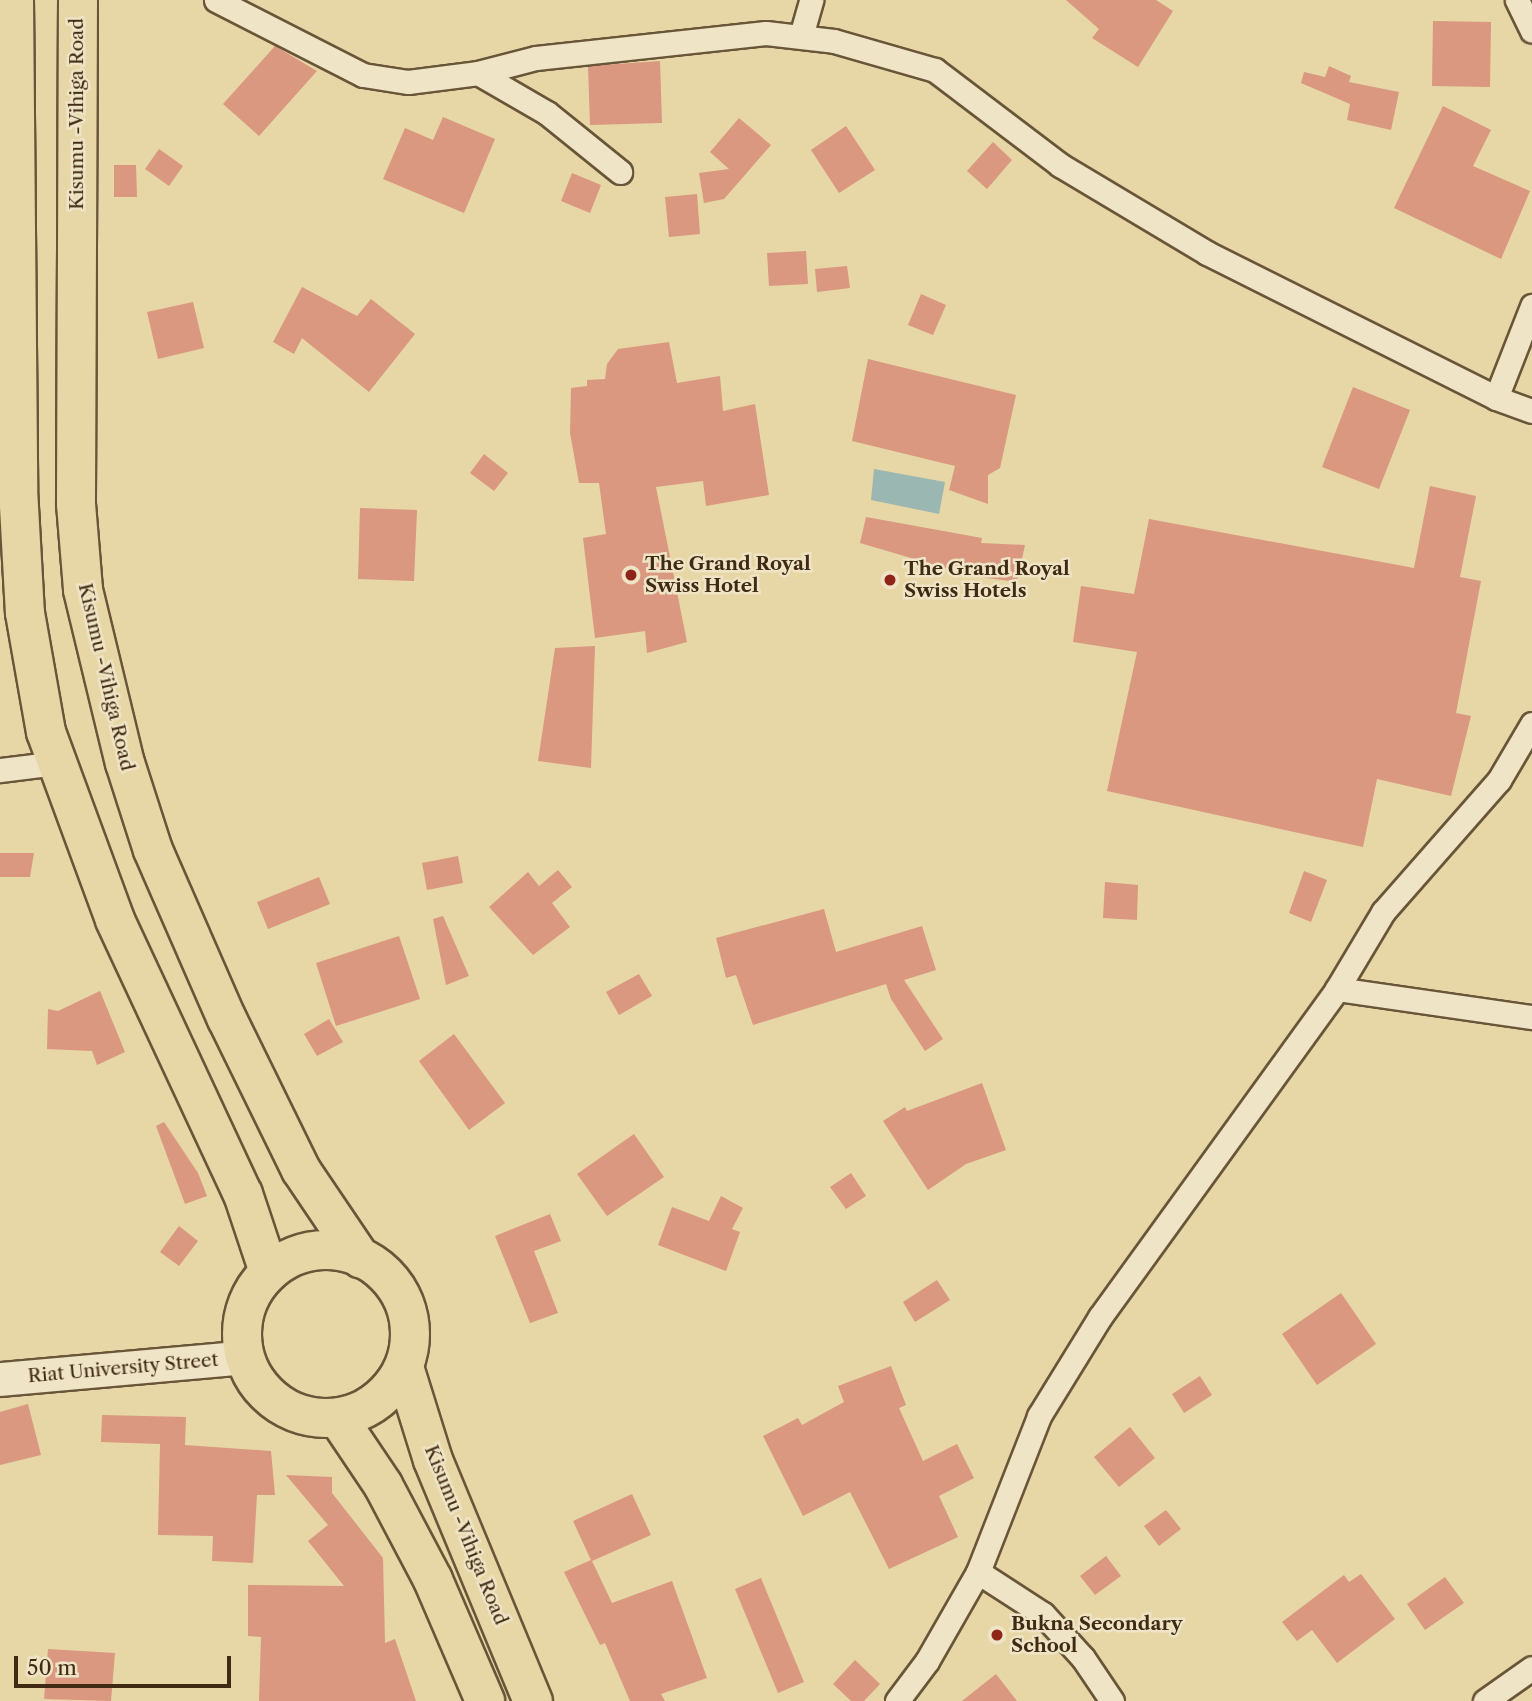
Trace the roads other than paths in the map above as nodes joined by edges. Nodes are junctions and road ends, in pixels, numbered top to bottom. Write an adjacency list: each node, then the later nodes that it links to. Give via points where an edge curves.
1 (14, 0): 9 (highway)
2 (78, 0): 19 (highway, Kisumu -Vihiga Road, via 76,503 83,590 125,763 153,850 301,1170)
3 (216, 0): 8 (street, via 363,75 408,82)
4 (811, 0): 7 (street)
5 (1517, 0): 6 (street)
6 (1532, 31)
7 (801, 36): 8 (street, via 766,33 536,58); 12 (street, via 935,70 1060,165 1196,247)
8 (478, 73): 10 (street, via 547,113)
9 (8, 127): 15 (highway, via 25,613 46,732)
10 (620, 172)
11 (1532, 306): 12 (street)
12 (1496, 398): 13 (street)
13 (1532, 411)
14 (1532, 724): 17 (street, via 1491,790 1383,912)
15 (57, 764): 16 (street); 20 (highway, via 115,920 243,1194)
16 (0, 770)
17 (1337, 989): 18 (street); 25 (street, via 1093,1328 1039,1416)
18 (1532, 1017)
19 (361, 1258): 20 (highway, via 316,1250 291,1257); 22 (highway, via 394,1283 407,1310 411,1339)
20 (269, 1272): 21 (highway, via 253,1292 244,1317)
21 (246, 1357): 23 (street, Riat University Street); 24 (highway, via 264,1390 284,1407 309,1416)
22 (404, 1367): 24 (highway, via 389,1392 365,1409); 28 (highway, Kisumu -Vihiga Road, via 433,1460)
23 (0, 1379)
24 (338, 1418): 27 (highway, via 383,1485 433,1580)
25 (978, 1572): 29 (street, via 927,1661); 30 (street, via 1043,1614 1083,1658)
26 (1532, 1668): 31 (street)
27 (485, 1701)
28 (533, 1701)
29 (897, 1701)
30 (1112, 1701)
31 (1485, 1701)

